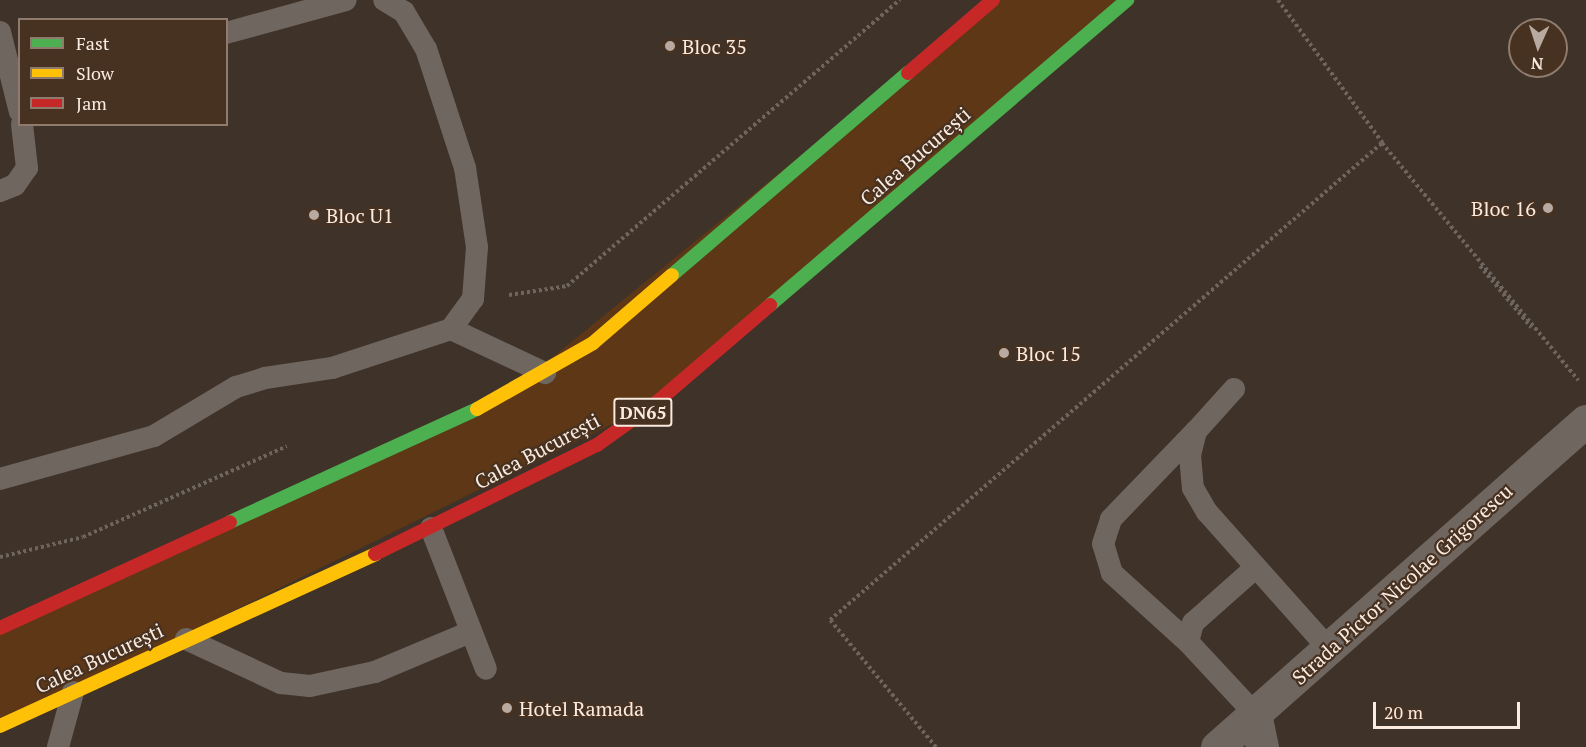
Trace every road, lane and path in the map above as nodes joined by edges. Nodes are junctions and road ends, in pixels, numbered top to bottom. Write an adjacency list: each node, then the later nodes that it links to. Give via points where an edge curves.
1 (346, 0): 8 (lane)
2 (384, 0): 13 (lane, via 404,12 426,49 465,168 477,247)
3 (900, 0): 13 (path, via 567,286)
4 (993, 0): 15 (main road, via 634,312)
5 (1127, 0): 22 (main road, Calea București / DN65, via 657,402 597,445)
6 (1278, 0): 11 (path)
7 (0, 32): 9 (lane)
8 (228, 32)
9 (18, 98)
10 (22, 126): 12 (lane, via 27,168 15,185)
11 (1382, 143): 17 (path); 35 (path, via 830,620)
12 (0, 191)
13 (473, 299): 14 (lane)
14 (451, 329): 15 (lane); 21 (lane, via 332,368 265,378 236,387 154,436)
15 (545, 373): 25 (main road, via 392,450)
16 (1234, 389): 19 (lane)
17 (1586, 390)
18 (1586, 421): 29 (street, Strada Pictor Nicolae Grigorescu)
19 (1196, 431): 24 (lane, via 1190,455 1193,488); 28 (lane, via 1111,519 1103,544 1112,573)
20 (297, 441): 23 (path, via 83,537)
21 (0, 478)
22 (431, 528): 26 (lane); 27 (main road, Calea București / DN65)
23 (0, 557)
24 (1256, 567): 28 (lane, via 1193,623); 29 (lane)
25 (0, 628)
26 (470, 632): 27 (lane, via 375,672 310,686 281,683); 30 (lane)
27 (186, 639): 31 (main road, Calea București / DN65)
28 (1188, 642): 32 (lane)
29 (1329, 649): 32 (street, Strada Pictor Nicolae Grigorescu)
30 (486, 669)
31 (73, 692): 33 (main road, Calea București / DN65); 34 (lane)
32 (1255, 714): 36 (street, Strada Pictor Nicolae Grigorescu); 37 (street)
33 (0, 726)
34 (58, 747)
35 (936, 747)
36 (1217, 747)
37 (1262, 747)

